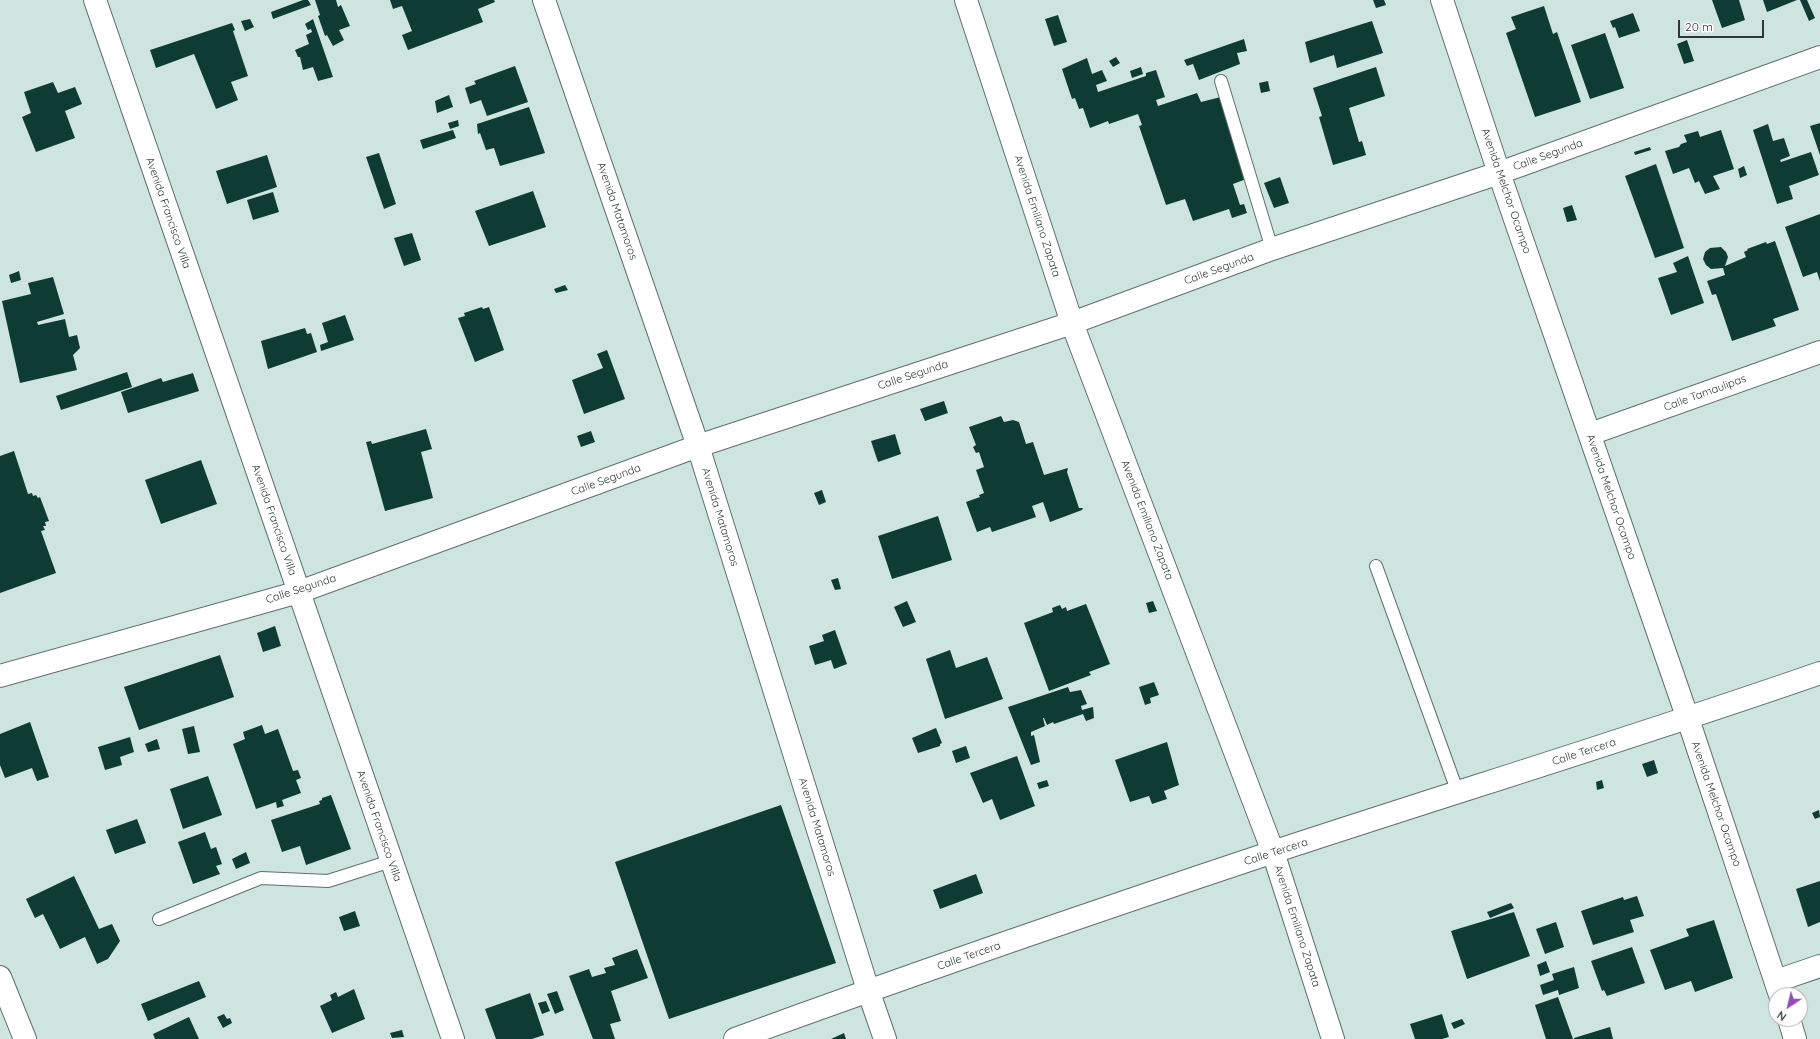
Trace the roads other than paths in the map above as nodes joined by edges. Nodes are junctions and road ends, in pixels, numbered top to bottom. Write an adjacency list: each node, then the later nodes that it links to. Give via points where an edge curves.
1 (95, 0): 14 (street, Avenida Francisco Villa)
2 (544, 0): 12 (street, Avenida Matamoros)
3 (966, 0): 9 (street, Avenida Emiliano Zapata)
4 (1442, 0): 7 (street, Avenida Melchor Ocampo)
5 (1820, 58): 7 (street, Calle Segunda)
6 (1221, 81): 8 (lane)
7 (1499, 173): 8 (street, Calle Segunda); 11 (street, Avenida Melchor Ocampo)
8 (1272, 249): 9 (street, Calle Segunda)
9 (1072, 323): 12 (street, Calle Segunda); 19 (street, Avenida Emiliano Zapata)
10 (1820, 352): 11 (street, Calle Tamaulipas)
11 (1590, 434): 17 (street, Avenida Melchor Ocampo)
12 (698, 446): 14 (street, Calle Segunda); 26 (street, Avenida Matamoros)
13 (1376, 566): 18 (lane)
14 (299, 592): 16 (street, Calle Segunda); 20 (street, Avenida Francisco Villa)
15 (1820, 673): 17 (street, Calle Tercera)
16 (0, 676)
17 (1688, 719): 18 (street, Calle Tercera); 24 (street, Avenida Melchor Ocampo)
18 (1458, 793): 19 (street, Calle Tercera)
19 (1273, 852): 26 (street, Calle Tercera); 32 (street, Avenida Emiliano Zapata)
20 (391, 861): 21 (lane, via 328,881 261,878); 29 (street, Avenida Francisco Villa)
21 (159, 919)
22 (1820, 966): 25 (street)
23 (0, 976): 28 (street)
24 (1778, 987)
25 (1780, 987)
26 (868, 990): 30 (street, Calle Tercera); 31 (street, Avenida Matamoros)
27 (1791, 1027): 33 (street)
28 (25, 1039)
29 (453, 1039)
30 (735, 1039)
31 (885, 1039)
32 (1333, 1039)
33 (1795, 1039)

